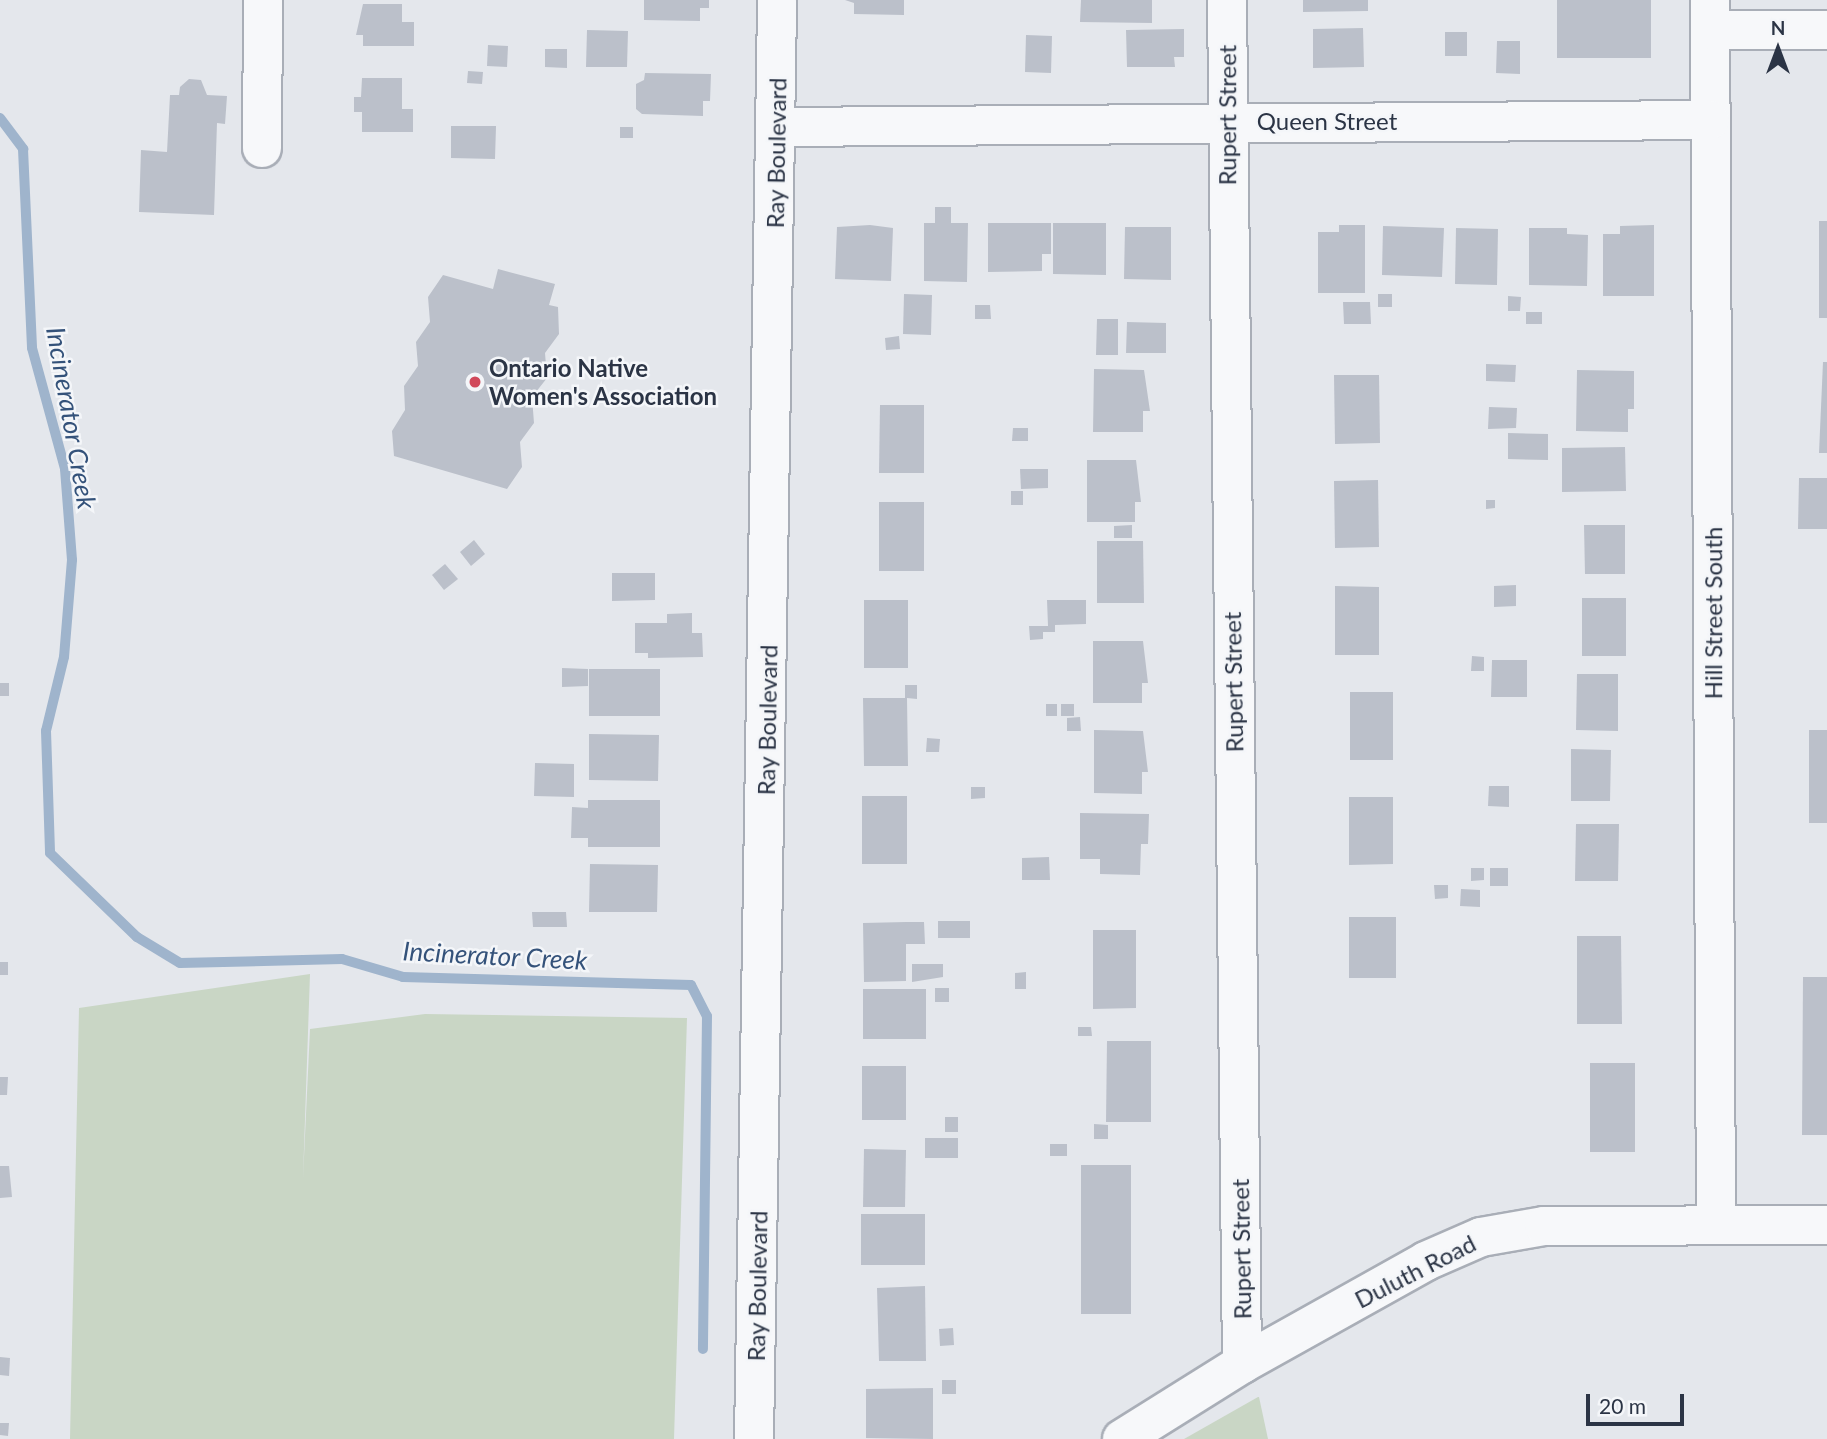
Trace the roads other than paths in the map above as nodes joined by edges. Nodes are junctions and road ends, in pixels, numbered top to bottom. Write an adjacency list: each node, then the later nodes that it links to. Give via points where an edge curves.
1 (263, 0): 9 (street)
2 (778, 0): 8 (street, Ray Boulevard)
3 (1227, 0): 7 (street, Rupert Street)
4 (1710, 15): 5 (street); 6 (street, Hill Street South)
5 (1827, 30)
6 (1710, 120): 7 (street, Queen Street); 11 (street, Hill Street South)
7 (1226, 121): 8 (street, Queen Street); 12 (street, Rupert Street)
8 (777, 127): 13 (street, Ray Boulevard)
9 (262, 148)
10 (1827, 1224): 11 (street, Duluth Road)
11 (1716, 1225): 12 (street, Duluth Road, via 1544,1226 1481,1237 1426,1261)
12 (1242, 1364): 14 (street, Duluth Road)
13 (754, 1439)
14 (1122, 1439)

